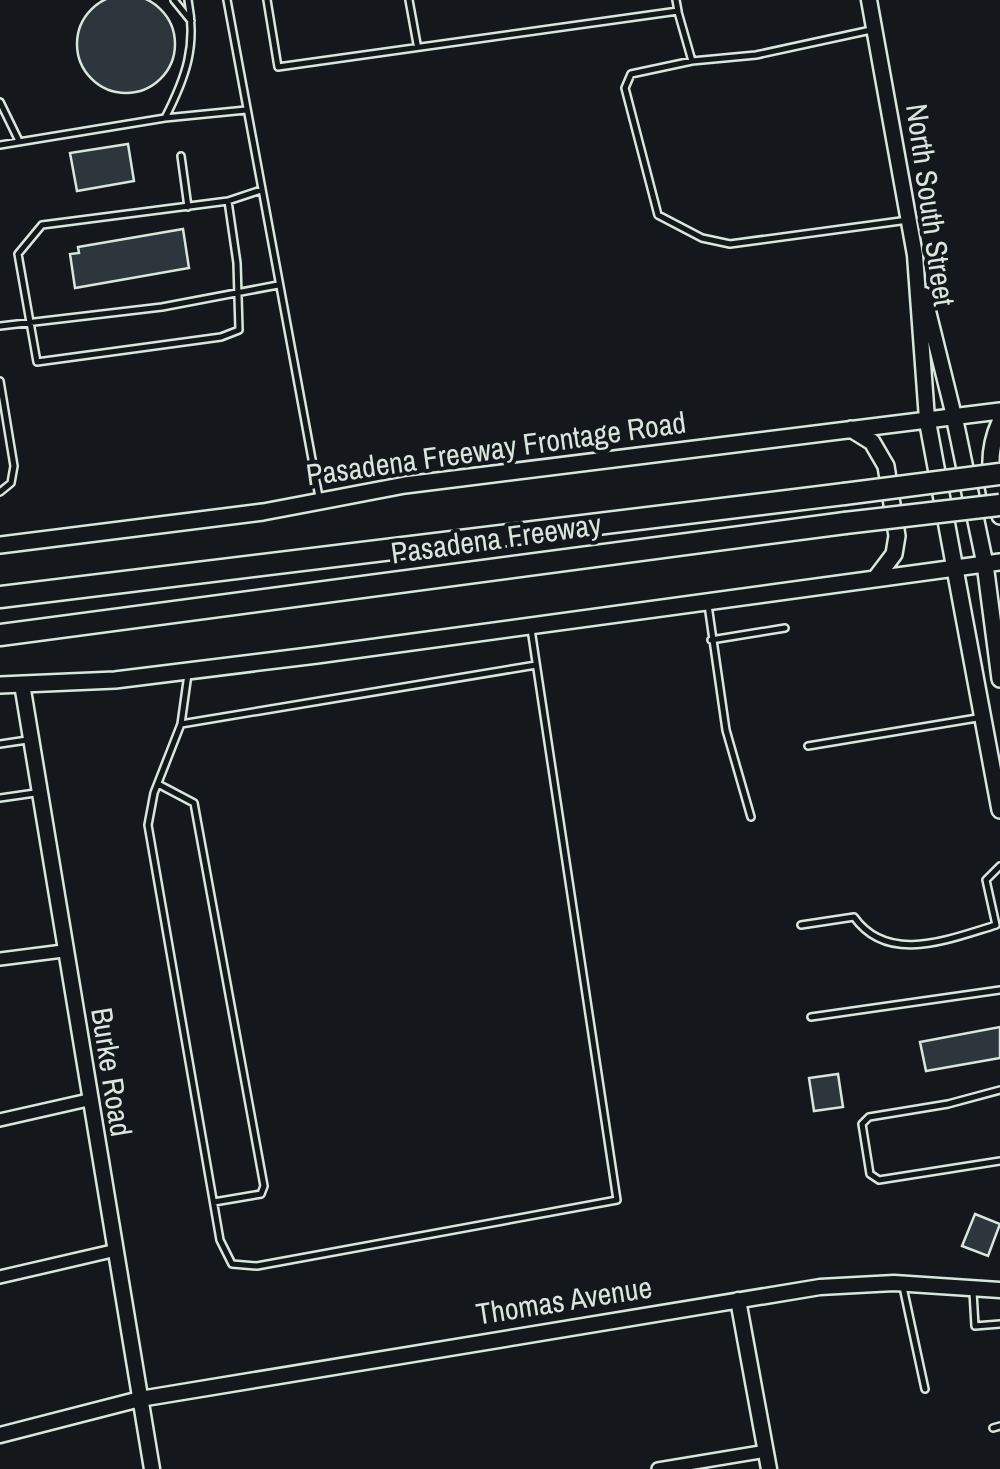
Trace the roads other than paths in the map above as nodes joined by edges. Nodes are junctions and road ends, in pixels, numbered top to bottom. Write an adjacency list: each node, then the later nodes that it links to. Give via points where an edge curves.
1 (174, 0): 9 (lane)
2 (188, 0): 9 (lane)
3 (227, 0): 14 (lane)
4 (267, 0): 11 (lane, via 278,67)
5 (409, 0): 11 (lane)
6 (676, 0): 8 (lane)
7 (869, 0): 10 (street, North South Street)
8 (678, 11): 11 (lane); 12 (lane)
9 (192, 24): 15 (lane, via 192,54)
10 (874, 30): 12 (lane); 22 (street, North South Street)
11 (416, 44)
12 (692, 62): 22 (lane, via 631,74 625,88 658,215 730,244)
13 (0, 102): 16 (lane)
14 (246, 110): 15 (lane); 19 (lane)
15 (165, 118): 16 (lane)
16 (18, 139): 17 (lane)
17 (0, 144)
18 (181, 156): 21 (lane)
19 (260, 190): 20 (lane); 24 (lane)
20 (228, 202): 21 (lane); 25 (lane)
21 (188, 206): 26 (lane, via 42,225 18,254)
22 (908, 220): 23 (street, North South Street)
23 (915, 255): 30 (street); 31 (street, North South Street)
24 (278, 285): 25 (lane); 36 (lane)
25 (238, 292): 26 (lane); 26 (lane, via 239,330 221,338 37,362)
26 (30, 322): 27 (lane)
27 (0, 326)
28 (0, 381): 35 (lane, via 14,466 11,483)
29 (1000, 411): 30 (main road, Pasadena Freeway Frontage Road)
30 (954, 416): 31 (main road, Pasadena Freeway Frontage Road); 40 (main road)
31 (927, 419): 33 (main road, Pasadena Freeway Frontage Road); 41 (main road)
32 (1000, 422): 38 (main road, via 990,445)
33 (851, 429): 36 (main road, Pasadena Freeway Frontage Road); 42 (main road, via 881,452 889,484 894,554)
34 (1000, 474): 43 (highway, Pasadena Freeway, bridge)
35 (0, 492)
36 (320, 500): 39 (main road, Pasadena Freeway Frontage Road)
37 (1000, 505): 47 (highway, Pasadena Freeway, bridge)
38 (1000, 516)
39 (0, 545)
40 (992, 563): 41 (main road); 49 (main road)
41 (956, 569): 42 (main road); 55 (main road)
42 (874, 579): 44 (main road)
43 (0, 596)
44 (708, 604): 45 (main road); 48 (lane)
45 (531, 627): 50 (lane); 51 (main road)
46 (785, 628): 48 (lane)
47 (0, 635)
48 (711, 640): 64 (lane, via 726,730)
49 (998, 660): 52 (main road)
50 (536, 665): 56 (lane); 75 (lane, via 616,1200 257,1266 232,1264)
51 (188, 671): 54 (main road); 56 (lane)
52 (1000, 679)
53 (0, 684): 54 (main road)
54 (22, 684): 57 (street, Burke Road)
55 (993, 716): 59 (lane); 63 (main road)
56 (181, 724): 60 (lane)
57 (30, 740): 58 (lane); 61 (street, Burke Road)
58 (0, 744)
59 (808, 746)
60 (158, 784): 75 (lane, via 148,825); 75 (lane, via 194,803 264,1186 261,1194)
61 (38, 792): 62 (lane); 67 (street, Burke Road)
62 (0, 798)
63 (1000, 810)
64 (751, 817)
65 (1000, 866): 66 (lane, via 986,880 996,925 937,943 912,948 867,935 854,917)
66 (802, 925)
67 (63, 951): 68 (street); 72 (street, Burke Road)
68 (0, 960)
69 (1000, 990): 70 (lane)
70 (811, 1018)
71 (1000, 1090): 74 (lane, via 862,1124 870,1174 879,1180)
72 (88, 1100): 73 (street); 76 (street, Burke Road)
73 (0, 1120)
74 (1000, 1160)
75 (214, 1202)
76 (112, 1251): 77 (street); 84 (street, Burke Road)
77 (0, 1278)
78 (903, 1284): 79 (street, Thomas Avenue); 81 (street, Thomas Avenue, via 820,1287); 83 (lane)
79 (974, 1289): 80 (street, Thomas Avenue); 82 (lane, via 975,1326)
80 (1000, 1290)
81 (738, 1300): 84 (street, Thomas Avenue); 86 (street)
82 (1000, 1324)
83 (925, 1390)
84 (140, 1399): 85 (street, Thomas Avenue); 87 (street, Burke Road)
85 (0, 1435)
86 (766, 1451): 88 (street); 89 (street)
87 (152, 1469)
88 (658, 1469)
89 (769, 1469)

